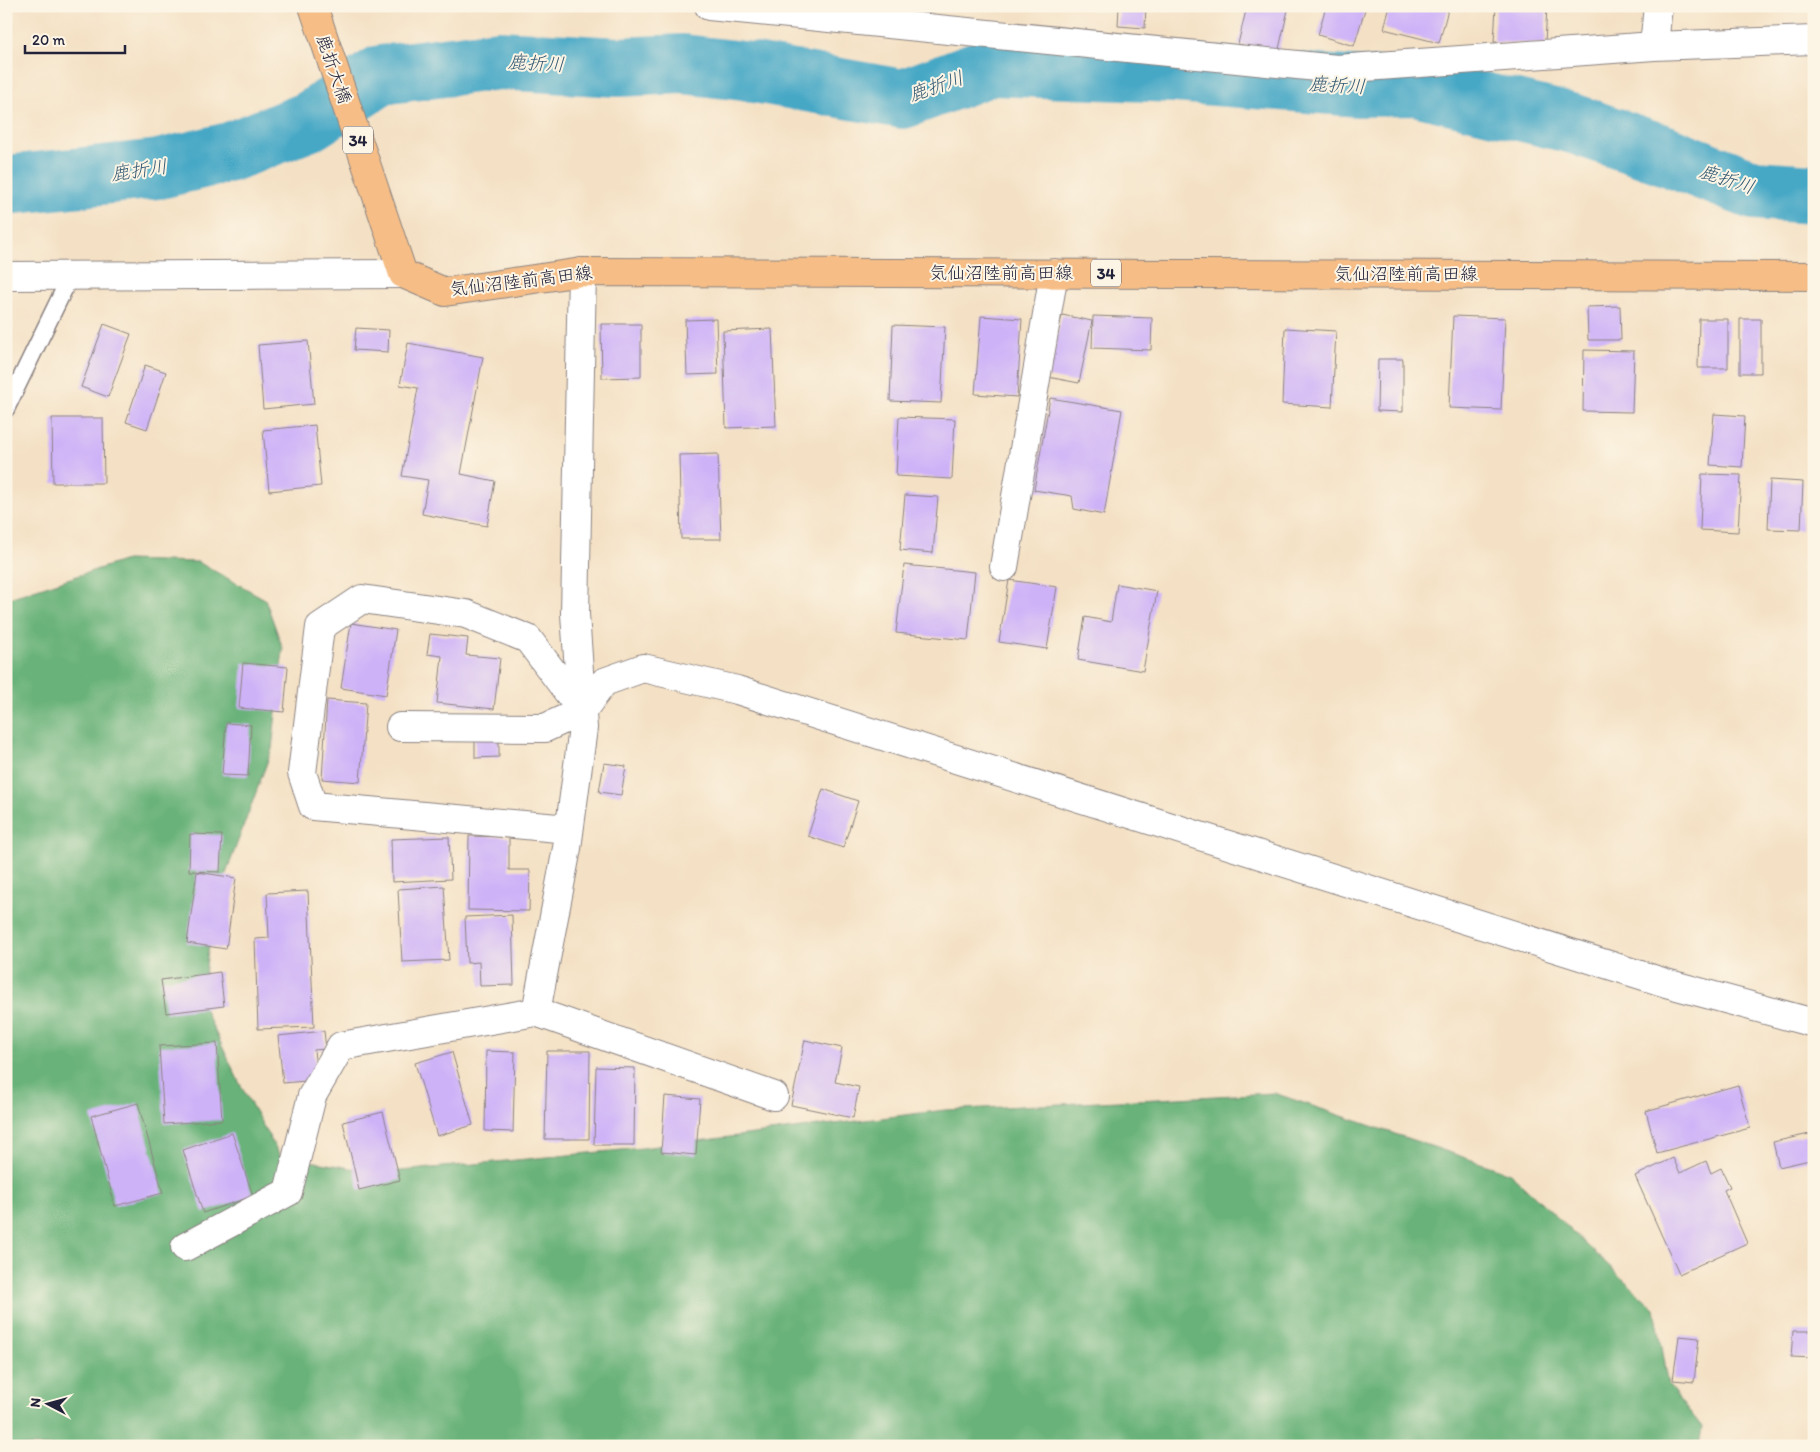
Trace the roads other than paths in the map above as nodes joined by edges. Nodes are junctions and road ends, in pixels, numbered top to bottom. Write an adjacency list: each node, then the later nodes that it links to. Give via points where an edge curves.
1 (313, 6): 8 (main road, 鹿折大橋 / 34)
2 (709, 6): 5 (street, via 1337,69)
3 (1658, 6): 5 (street)
4 (1814, 40): 5 (street)
5 (1654, 46)
6 (582, 272): 7 (main road, 気仙沼陸前高田線 / 34); 8 (main road, 気仙沼陸前高田線 / 34, via 445,292); 14 (street, via 575,614)
7 (1054, 273): 10 (main road, 気仙沼陸前高田線 / 34); 13 (street)
8 (403, 274): 11 (street)
9 (6, 276): 11 (street)
10 (1814, 276)
11 (70, 277): 12 (lane)
12 (6, 409)
13 (1004, 567)
14 (582, 711): 15 (street, via 545,728); 16 (street, via 583,728); 16 (street, via 528,639 466,614 362,599 320,627 302,773 313,806); 18 (street, via 604,682 643,668 737,690 1666,983)
15 (400, 727)
16 (569, 829): 17 (street)
17 (536, 1012): 19 (street); 20 (street, via 341,1046 312,1096 288,1192)
18 (1814, 1023)
19 (774, 1096)
20 (185, 1247)

